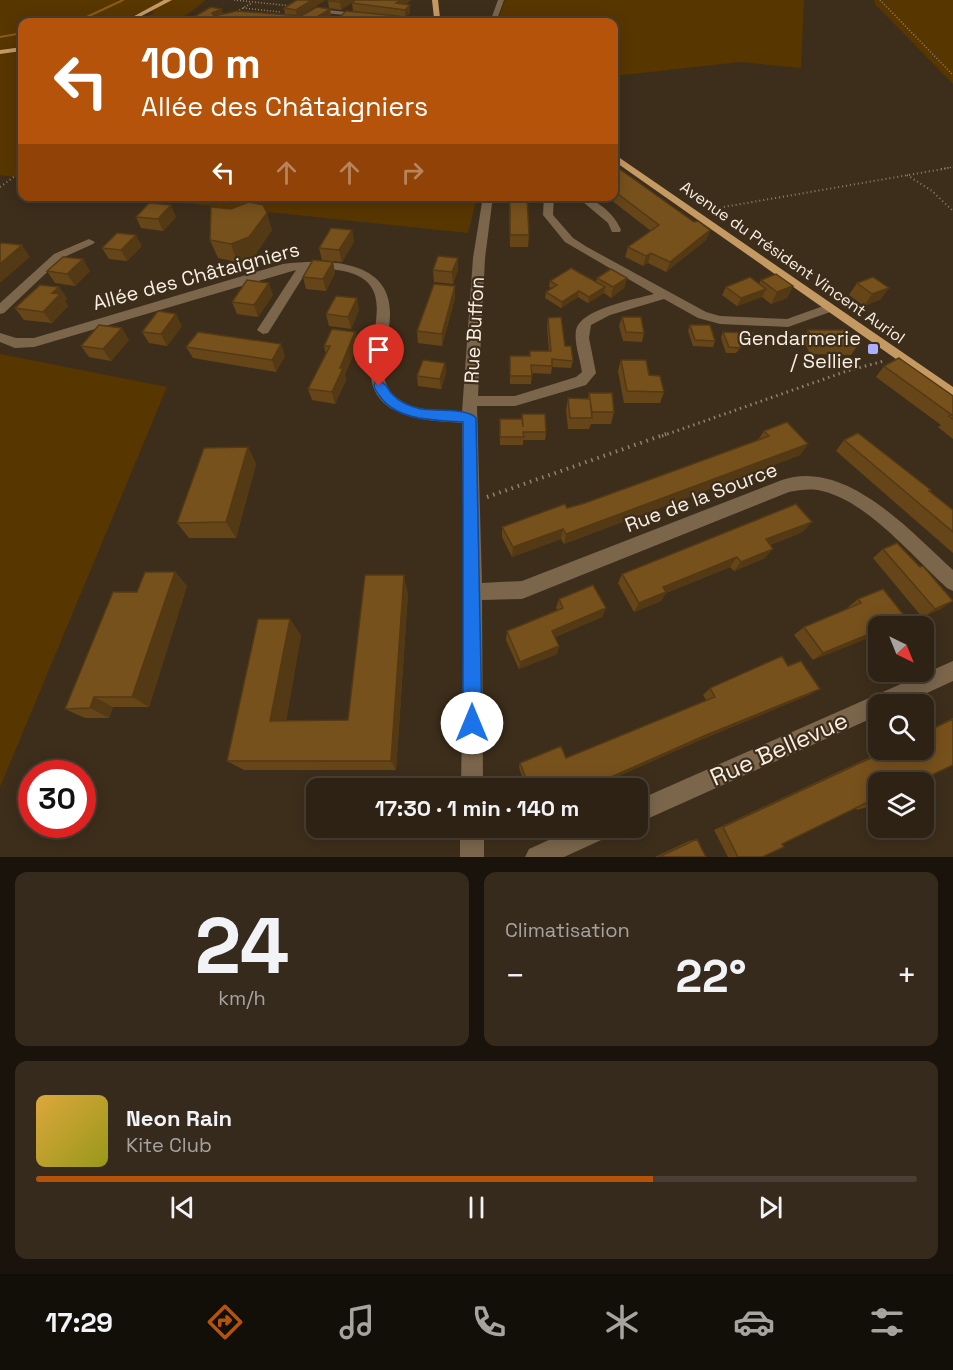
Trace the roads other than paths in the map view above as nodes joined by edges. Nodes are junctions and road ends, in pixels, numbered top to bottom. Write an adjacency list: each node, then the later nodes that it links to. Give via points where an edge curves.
1 (169, 0): 8 (main road)
2 (435, 0): 10 (main road)
3 (501, 0): 11 (street)
4 (327, 5): 5 (street)
5 (319, 10): 6 (street); 7 (street)
6 (309, 16)
7 (368, 16): 9 (street)
8 (134, 18)
9 (386, 18)
10 (437, 18)
11 (494, 18)
12 (18, 50): 13 (main road)
13 (0, 52)
14 (618, 161): 22 (main road, Avenue du Président Vincent Auriol)
15 (488, 201): 27 (street, Rue Buffon, via 478,268)
16 (549, 201): 21 (street, via 548,215 569,240)
17 (587, 201): 18 (street, via 613,222)
18 (616, 230)
19 (89, 242): 23 (street, via 58,256)
20 (305, 265): 24 (street); 25 (street, Allée des Châtaigniers, via 283,268 34,342 15,343); 27 (street, Allée des Châtaigniers, via 354,270 371,279 380,292 384,304 376,366 379,386 389,399 422,414)
21 (663, 295): 22 (street, via 720,320 768,324 788,323); 27 (street, Allée des Châtaigniers, via 585,322 582,330 589,373 580,381 515,401)
22 (829, 308): 26 (main road, Avenue du Président Vincent Auriol)
23 (0, 310)
24 (263, 330)
25 (0, 337)
26 (953, 394)
27 (470, 409): 29 (street, Rue Buffon)
28 (953, 582): 29 (street, Rue de la Source, via 869,508 828,485 810,483 788,485 522,590)
29 (473, 592): 31 (street, Rue Buffon)
30 (953, 671): 32 (street, Rue Bellevue)
31 (472, 778)
32 (648, 808)
33 (472, 838): 35 (street)
34 (580, 838): 36 (street)
35 (472, 857)
36 (537, 857)

